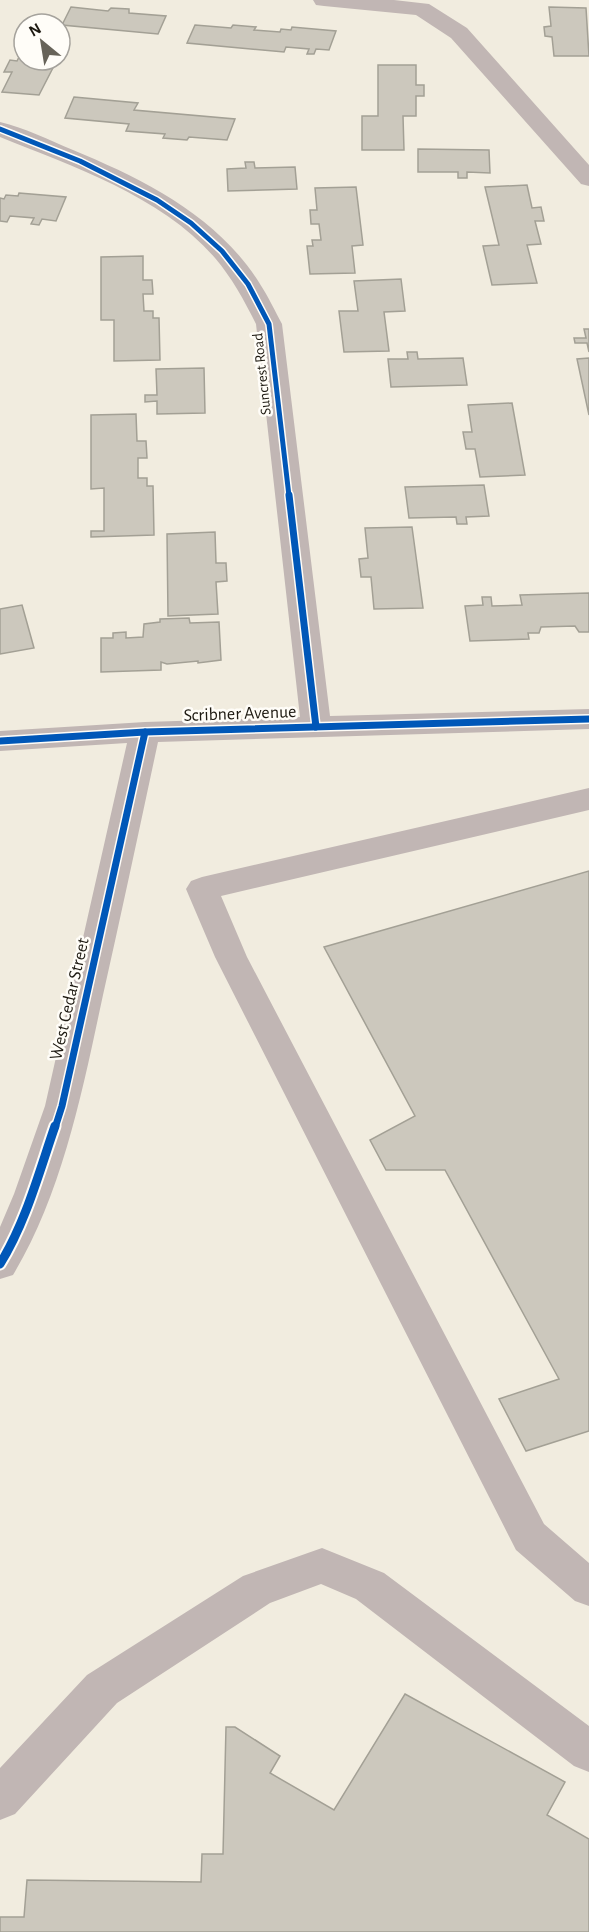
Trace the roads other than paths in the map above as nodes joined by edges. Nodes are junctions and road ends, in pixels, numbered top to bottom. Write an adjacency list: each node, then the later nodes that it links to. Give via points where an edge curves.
1 (324, 0): 2 (street)
2 (421, 5): 4 (street, via 459,33)
3 (0, 129): 6 (street, Suncrest Road, via 117,177 166,204 236,265 256,295 270,324)
4 (589, 179)
5 (589, 719): 6 (street, Scribner Avenue)
6 (316, 727): 7 (street, Scribner Avenue)
7 (145, 732): 8 (street, Scribner Avenue); 10 (street, West Cedar Street, via 62,1106 32,1194)
8 (0, 741)
9 (589, 799): 11 (street, via 202,889 231,957 530,1537)
10 (0, 1264)
11 (589, 1588)
12 (589, 1752): 13 (street, via 370,1586 322,1566 257,1589 102,1689)
13 (0, 1799)

